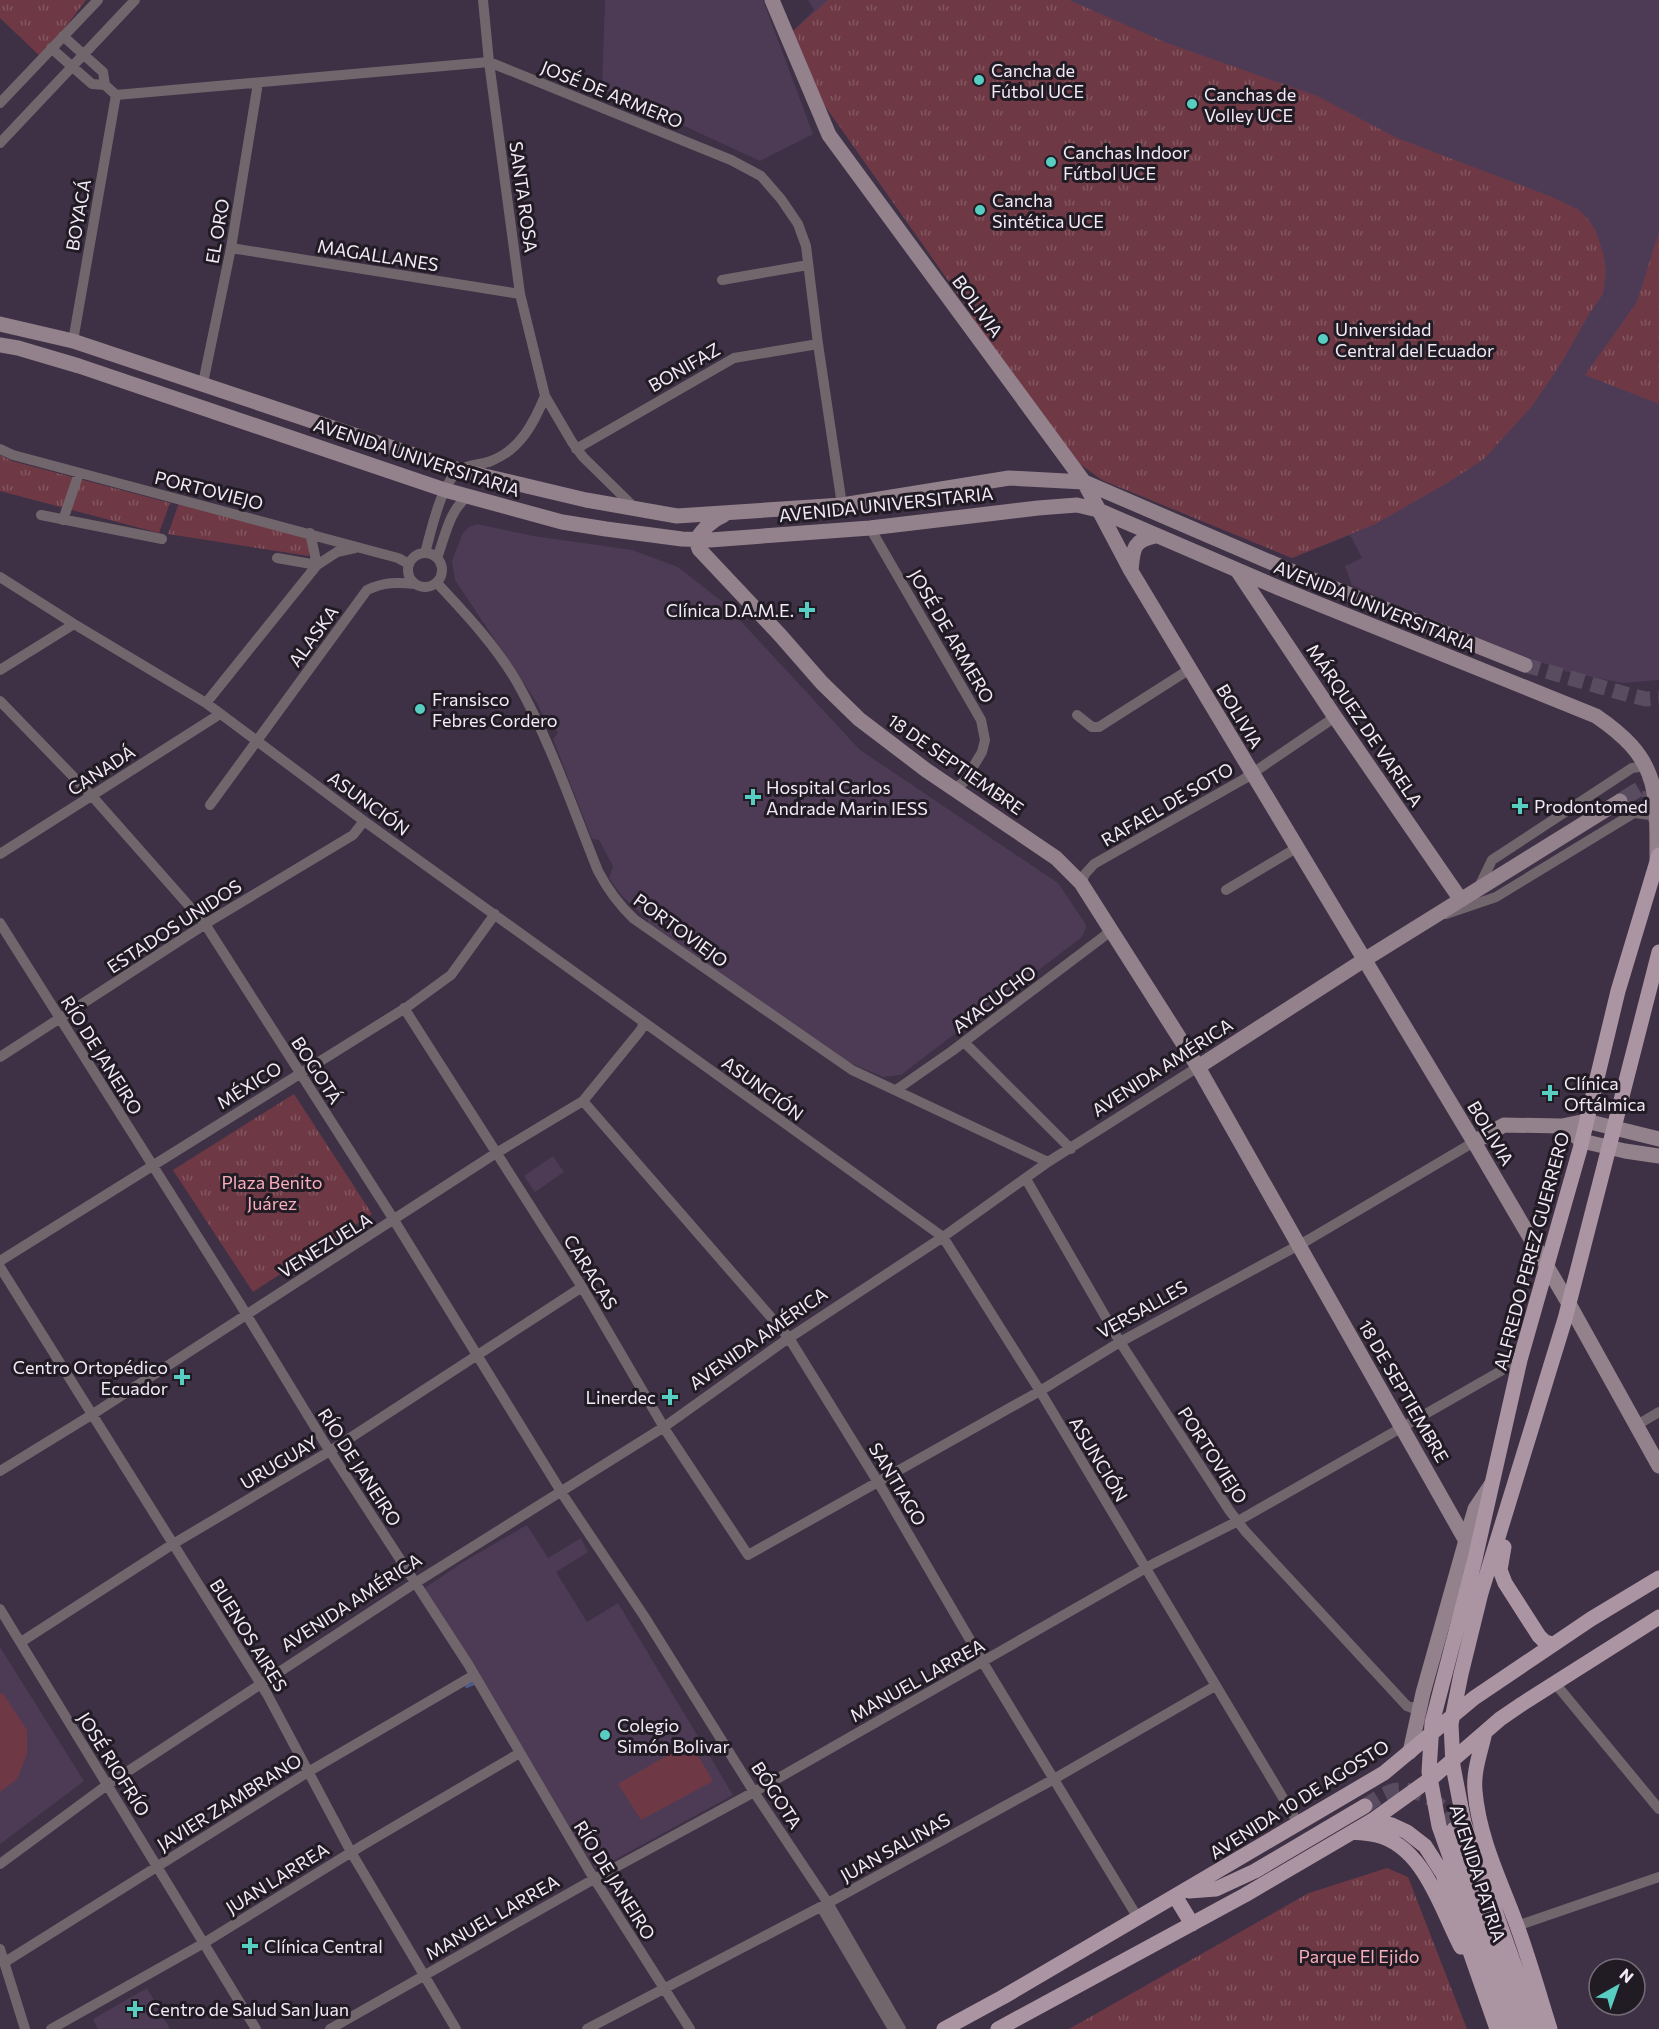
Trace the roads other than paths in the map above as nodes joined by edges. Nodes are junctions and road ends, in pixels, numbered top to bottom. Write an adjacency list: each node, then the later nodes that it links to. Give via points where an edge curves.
1 (98, 0): 5 (street)
2 (135, 0): 7 (street)
3 (483, 0): 8 (street, SANTA ROSA)
4 (772, 0): 29 (street, BOLIVIA, via 829,135)
5 (63, 36): 6 (street); 7 (street)
6 (51, 48): 9 (street); 13 (street)
7 (83, 54): 9 (street); 11 (street, via 103,72)
8 (489, 62): 10 (street, JOSÉ DE ARMERO); 16 (street, JOSÉ DE ARMERO, via 731,160 761,176 798,224); 18 (street, SANTA ROSA)
9 (71, 66): 11 (street, via 92,84); 14 (street)
10 (258, 83): 12 (street, JOSÉ DE ARMERO); 15 (street, EL ORO)
11 (105, 85): 12 (street)
12 (116, 95): 20 (street, BOYACÁ)
13 (0, 103)
14 (0, 143)
15 (231, 248): 18 (street, MAGALLANES); 23 (street, EL ORO)
16 (808, 265): 17 (street); 21 (street, JOSÉ DE ARMERO)
17 (722, 280)
18 (520, 294): 24 (street, SANTA ROSA)
19 (0, 324): 20 (street, AVENIDA UNIVERSITARIA)
20 (73, 341): 23 (street, AVENIDA UNIVERSITARIA)
21 (818, 344): 26 (street, BONIFAZ, via 734,358); 32 (street, JOSÉ DE ARMERO)
22 (0, 345): 30 (street, AVENIDA UNIVERSITARIA, via 79,366)
23 (203, 383): 27 (street, AVENIDA UNIVERSITARIA)
24 (545, 396): 26 (street, SANTA ROSA); 27 (street, via 525,436 510,450 491,461)
25 (0, 449): 28 (street, PORTOVIEJO)
26 (576, 449): 33 (street, SANTA ROSA)
27 (459, 470): 30 (street); 33 (street, AVENIDA UNIVERSITARIA)
28 (79, 473): 37 (street); 39 (street, PORTOVIEJO)
29 (1084, 482): 32 (street, AVENIDA UNIVERSITARIA, via 1009,478); 34 (street, BOLIVIA); 51 (street, AVENIDA UNIVERSITARIA)
30 (445, 490): 31 (street, AVENIDA UNIVERSITARIA); 44 (street)
31 (467, 496): 42 (street, AVENIDA UNIVERSITARIA, via 562,522); 46 (street, via 454,512)
32 (842, 505): 35 (street, AVENIDA UNIVERSITARIA)
33 (637, 510): 35 (street, AVENIDA UNIVERSITARIA, via 677,516)
34 (1098, 510): 38 (street, AVENIDA UNIVERSITARIA, via 1077,506 1038,508); 40 (street, AVENIDA UNIVERSITARIA); 50 (street, BOLIVIA)
35 (726, 514): 42 (street, via 712,521)
36 (41, 515): 37 (street)
37 (63, 520): 41 (street)
38 (870, 528): 42 (street, AVENIDA UNIVERSITARIA); 69 (street, JOSÉ DE ARMERO, via 981,720 985,740 982,752 964,782)
39 (310, 533): 43 (street, PORTOVIEJO); 48 (street)
40 (1155, 536): 49 (street, AVENIDA UNIVERSITARIA); 50 (street, via 1138,542)
41 (162, 538)
42 (696, 540): 69 (street, 18 DE SEPTIEMBRE, via 699,549 822,683 860,719)
43 (361, 548): 47 (street, PORTOVIEJO); 48 (street, via 337,552)
44 (425, 553): 46 (street); 47 (street)
45 (277, 558): 48 (street)
46 (437, 558): 53 (street, via 442,568)
47 (410, 564): 54 (street, via 409,575)
48 (316, 565): 62 (street)
49 (1237, 570): 55 (street, AVENIDA UNIVERSITARIA); 56 (street, MÁRQUEZ DE VARELA)
50 (1131, 571): 59 (street, BOLIVIA)
51 (1298, 574): 55 (street); 58 (street, AVENIDA UNIVERSITARIA)
52 (0, 577): 57 (street, ASUNCIÓN)
53 (437, 583): 54 (street, via 426,588); 96 (street, PORTOVIEJO, via 517,682 538,722 598,871 620,906 852,1070)
54 (415, 584): 66 (street, ALASKA, via 393,581 368,590)
55 (1279, 588): 56 (street); 67 (street, AVENIDA UNIVERSITARIA, via 1596,716 1630,743)
56 (1266, 611): 65 (street, MÁRQUEZ DE VARELA)
57 (74, 624): 60 (street); 62 (street, ASUNCIÓN)
58 (1526, 665)
59 (1190, 669): 64 (street, via 1099,727 1092,727); 68 (street, BOLIVIA)
60 (0, 670)
61 (0, 701): 70 (street, BOGOTÁ)
62 (206, 703): 63 (street, ASUNCIÓN)
63 (220, 714): 66 (street, ASUNCIÓN); 70 (street, CANADÁ)
64 (1077, 715)
65 (1335, 717): 68 (street, RAFAEL DE SOTO); 81 (street, MÁRQUEZ DE VARELA)
66 (257, 741): 72 (street, ALASKA); 73 (street, ASUNCIÓN)
67 (1648, 766): 74 (street, AVENIDA UNIVERSITARIA, via 1656,794); 79 (street, via 1632,768 1492,860)
68 (1252, 774): 75 (street, BOLIVIA); 78 (street, RAFAEL DE SOTO, via 1094,864)
69 (950, 786): 78 (street, 18 DE SEPTIEMBRE, via 1056,858)
70 (92, 796): 76 (street, CANADÁ); 85 (street, BOGOTÁ)
71 (1620, 801): 79 (street, AVENIDA AMÉRICA)
72 (210, 805)
73 (364, 821): 82 (street, ASUNCIÓN); 85 (street, ESTADOS UNIDOS, via 353,835)
74 (1657, 826): 77 (street, AVENIDA UNIVERSITARIA); 83 (street, AVENIDA AMÉRICA, via 1650,814 1634,813 1496,897)
75 (1298, 847): 80 (street); 88 (street, BOLIVIA)
76 (0, 854)
77 (1658, 858): 98 (main road, ALFREDO PEREZ GUERRERO, via 1618,991)
78 (1081, 884): 86 (street, 18 DE SEPTIEMBRE)
79 (1478, 889): 81 (street, AVENIDA AMÉRICA)
80 (1226, 890)
81 (1461, 900): 83 (street, AVENIDA AMÉRICA)
82 (495, 914): 89 (street, MÉXICO, via 451,975); 91 (street, ASUNCIÓN)
83 (1429, 920): 88 (street, AVENIDA AMÉRICA)
84 (0, 923): 90 (street, RÍO DE JANEIRO)
85 (205, 924): 90 (street, ESTADOS UNIDOS); 95 (street, BOGOTÁ)
86 (1111, 931): 92 (street, AYACUCHO); 94 (street, 18 DE SEPTIEMBRE)
87 (1659, 952): 100 (main road)
88 (1364, 960): 94 (street, AVENIDA AMÉRICA); 103 (street, BOLIVIA)
89 (404, 1008): 95 (street, MÉXICO); 106 (street, CARACAS)
90 (60, 1020): 93 (street, ESTADOS UNIDOS); 109 (street, RÍO DE JANEIRO)
91 (642, 1021): 97 (street, VENEZUELA, via 640,1031); 112 (street, ASUNCIÓN)
92 (964, 1042): 96 (street, AYACUCHO); 105 (street)
93 (0, 1058)
94 (1198, 1067): 105 (street, AVENIDA AMÉRICA); 113 (street, 18 DE SEPTIEMBRE)
95 (299, 1073): 109 (street, MÉXICO); 111 (street, BOGOTÁ)
96 (896, 1090): 108 (street, PORTOVIEJO)
97 (583, 1101): 106 (street, VENEZUELA); 120 (street, SANTIAGO)
98 (1586, 1121): 99 (street, VERSALLES); 100 (street, VERSALLES); 102 (main road, ALFREDO PEREZ GUERRERO)
99 (1562, 1126): 102 (street); 103 (street, VERSALLES, via 1504,1125)
100 (1613, 1128): 101 (street, VERSALLES); 104 (main road)
101 (1659, 1139)
102 (1582, 1141): 104 (street); 116 (main road, ALFREDO PEREZ GUERRERO)
103 (1474, 1142): 113 (street, VERSALLES); 116 (street, BOLIVIA)
104 (1608, 1147): 107 (street); 118 (main road)
105 (1071, 1149): 108 (street, AVENIDA AMÉRICA)
106 (496, 1154): 111 (street, VENEZUELA); 117 (street, CARACAS)
107 (1659, 1156)
108 (1048, 1162): 110 (street, AVENIDA AMÉRICA)
109 (153, 1166): 114 (street, MÉXICO); 119 (street, RÍO DE JANEIRO)
110 (1026, 1179): 112 (street, AVENIDA AMÉRICA); 121 (street, PORTOVIEJO)
111 (394, 1220): 119 (street, VENEZUELA); 122 (street, BOGOTÁ)
112 (943, 1237): 120 (street, AVENIDA AMÉRICA); 124 (street, ASUNCIÓN)
113 (1299, 1245): 121 (street, VERSALLES); 128 (street, 18 DE SEPTIEMBRE)
114 (0, 1261)
115 (0, 1267): 126 (street, BUENOS AIRES)
116 (1547, 1267): 118 (street, BOLIVIA); 123 (main road, ALFREDO PEREZ GUERRERO)
117 (582, 1287): 122 (street, URUGUAY); 129 (street, CARACAS)
118 (1569, 1304): 127 (street, BOLIVIA); 134 (main road)
119 (246, 1314): 126 (street, VENEZUELA); 130 (street, RÍO DE JANEIRO)
120 (789, 1338): 129 (street, AVENIDA AMÉRICA); 133 (street, SANTIAGO)
121 (1120, 1342): 124 (street, VERSALLES); 137 (street, PORTOVIEJO)
122 (478, 1354): 130 (street, URUGUAY); 136 (street, BOGOTÁ)
123 (1520, 1360): 128 (street, MANUEL LARREA); 135 (main road, ALFREDO PEREZ GUERRERO)
124 (1040, 1391): 133 (street, VERSALLES); 142 (street, ASUNCIÓN)
125 (1659, 1412): 127 (street)
126 (93, 1414): 132 (street, VENEZUELA); 139 (street, BUENOS AIRES)
127 (1637, 1425): 131 (street, BOLIVIA)
128 (1402, 1426): 137 (street, MANUEL LARREA); 138 (street, 18 DE SEPTIEMBRE)
129 (664, 1427): 136 (street, AVENIDA AMÉRICA); 140 (street, CARACAS)
130 (330, 1451): 139 (street, URUGUAY); 144 (street, RÍO DE JANEIRO)
131 (1659, 1466)
132 (0, 1472)
133 (878, 1482): 140 (street, VERSALLES); 150 (street, SANTIAGO)
134 (1515, 1484): 149 (main road, via 1517,1505 1500,1570 1539,1636); 167 (main road, AVENIDA PATRIA, via 1482,1593 1451,1724)
135 (1491, 1485): 138 (street, via 1475,1509); 141 (main road, ALFREDO PEREZ GUERRERO)
136 (562, 1491): 144 (street, AVENIDA AMÉRICA); 162 (street, BÓGOTA)
137 (1238, 1521): 142 (street, MANUEL LARREA); 155 (street, PORTOVIEJO, via 1407,1706)
138 (1466, 1540): 141 (street, 18 DE SEPTIEMBRE); 155 (street)
139 (173, 1544): 148 (street, URUGUAY); 153 (street, BUENOS AIRES)
140 (748, 1555)
141 (1475, 1557): 145 (main road, ALFREDO PEREZ GUERRERO)
142 (1145, 1569): 150 (street, MANUEL LARREA); 154 (street, ASUNCIÓN)
143 (1659, 1578): 149 (main road, AVENIDA 10 DE AGOSTO)
144 (414, 1583): 151 (street, RÍO DE JANEIRO); 153 (street, AVENIDA AMÉRICA)
145 (1468, 1586): 167 (main road, AVENIDA PATRIA, via 1432,1723 1429,1750 1429,1772)
146 (0, 1609): 148 (street, JOSÉ RIOFRÍO)
147 (1659, 1617): 152 (main road)
148 (21, 1642): 161 (street, JOSÉ RIOFRÍO)
149 (1553, 1644): 157 (main road, AVENIDA 10 DE AGOSTO, via 1474,1698)
150 (983, 1662): 160 (street, SANTIAGO); 162 (street, MANUEL LARREA)
151 (474, 1675): 158 (street, RÍO DE JANEIRO); 159 (street, JAVIER ZAMBRANO)
152 (1554, 1682): 156 (main road); 164 (street)
153 (261, 1684): 159 (street, BUENOS AIRES); 161 (street, AVENIDA AMÉRICA)
154 (1215, 1686): 160 (street, JUAN SALINAS); 166 (street, ASUNCIÓN)
155 (1420, 1706): 157 (street)
156 (1485, 1732): 165 (main road, via 1433,1777); 178 (main road, via 1474,1789 1488,1852)
157 (1410, 1752): 166 (main road, AVENIDA 10 DE AGOSTO, via 1384,1773)
158 (518, 1754): 169 (street, JUAN LARREA); 173 (street, RÍO DE JANEIRO)
159 (308, 1772): 169 (street, BUENOS AIRES); 171 (street, JAVIER ZAMBRANO)
160 (1054, 1779): 175 (street, JUAN SALINAS); 176 (street, SANTIAGO)
161 (106, 1785): 170 (street, AVENIDA AMÉRICA); 171 (street, JOSÉ RIOFRÍO)
162 (754, 1792): 173 (street, MANUEL LARREA); 175 (street, BÓGOTA)
163 (1365, 1806): 174 (main road, via 1256,1871 1216,1889)
164 (1659, 1809)
165 (1373, 1820): 168 (main road); 184 (main road, via 1407,1832 1425,1846 1443,1874)
166 (1298, 1823): 174 (main road, AVENIDA 10 DE AGOSTO)
167 (1452, 1826): 197 (main road, AVENIDA PATRIA); 198 (main road); 199 (main road, AVENIDA PATRIA)
168 (1353, 1832): 177 (main road); 184 (main road, via 1378,1835 1401,1847 1419,1863)
169 (351, 1852): 179 (street, JUAN LARREA); 182 (street, BUENOS AIRES)
170 (0, 1864)
171 (158, 1866): 179 (street, JOSÉ RIOFRÍO); 181 (street, JAVIER ZAMBRANO)
172 (1659, 1876): 178 (street)
173 (594, 1879): 182 (street, MANUEL LARREA); 183 (street, RÍO DE JANEIRO)
174 (1178, 1894): 176 (main road, AVENIDA 10 DE AGOSTO); 177 (main road)
175 (825, 1905): 183 (street, JUAN SALINAS); 192 (street, BÓGOTA); 193 (street, BÓGOTA)
176 (1138, 1918): 194 (main road, AVENIDA 10 DE AGOSTO)
177 (1192, 1924): 195 (main road)
178 (1517, 1926): 200 (main road)
179 (204, 1943): 186 (street, JUAN LARREA); 187 (street, JOSÉ RIOFRÍO)
180 (0, 1949): 181 (street)
181 (5, 1962): 185 (street)
182 (423, 1975): 188 (street, MANUEL LARREA); 189 (street, BUENOS AIRES)
183 (664, 1989): 190 (street, JUAN SALINAS); 191 (street, RÍO DE JANEIRO)
184 (1488, 2004): 196 (main road)
185 (25, 2029)
186 (51, 2029)
187 (256, 2029)
188 (330, 2029)
189 (456, 2029)
190 (587, 2029)
191 (690, 2029)
192 (892, 2029)
193 (901, 2029)
194 (944, 2029)
195 (998, 2029)
196 (1497, 2029)
197 (1511, 2029)
198 (1525, 2029)
199 (1537, 2029)
200 (1550, 2029)

